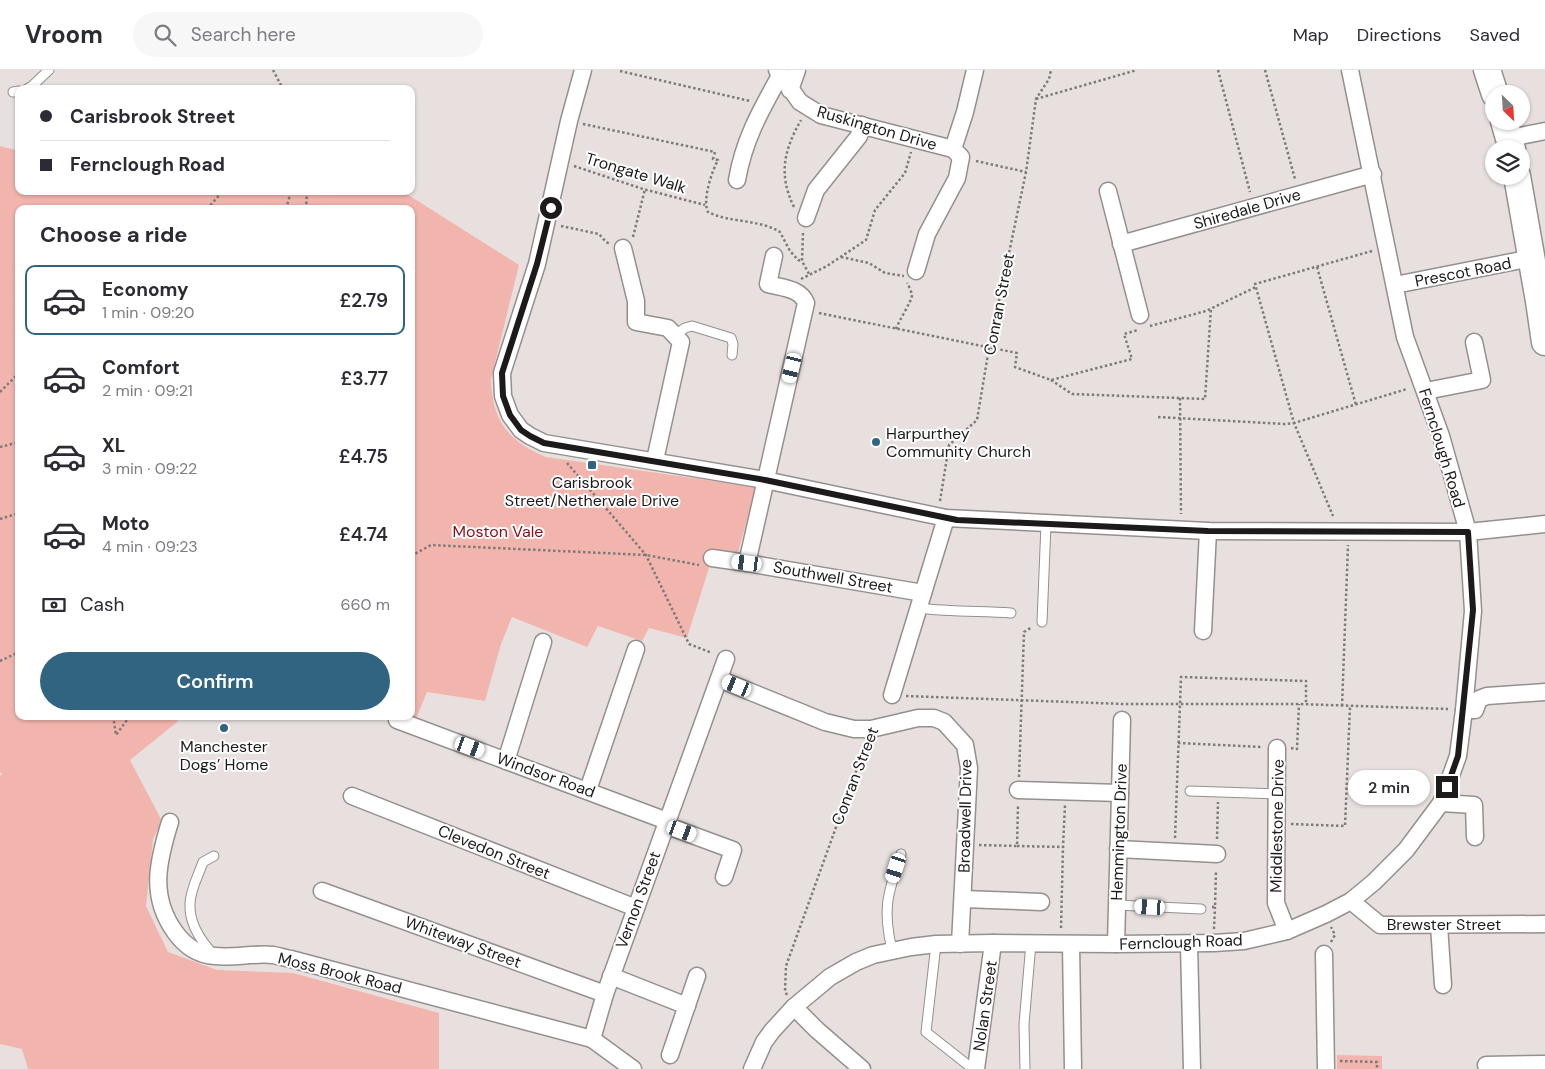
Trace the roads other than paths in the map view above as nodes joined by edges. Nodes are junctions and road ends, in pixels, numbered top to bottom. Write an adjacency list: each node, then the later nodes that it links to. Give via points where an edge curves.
1 (49, 70): 8 (lane)
2 (583, 70): 32 (street, via 548,223 502,373 502,386 506,406 521,430 544,443)
3 (797, 70): 10 (street)
4 (974, 70): 14 (street)
5 (1350, 70): 15 (street, Fernclough Road)
6 (1487, 70): 9 (main road)
7 (779, 72): 10 (street, Ruskington Drive); 16 (street, via 750,131)
8 (33, 85)
9 (1492, 85)
10 (790, 90): 11 (street, Ruskington Drive, via 800,102 821,115)
11 (862, 125): 14 (street, Ruskington Drive, via 914,139); 19 (street, via 859,136 816,190)
12 (1545, 131): 13 (street)
13 (1508, 136)
14 (958, 156): 24 (street, via 956,178)
15 (1372, 174): 20 (street, Shiredale Drive); 25 (street, Fernclough Road)
16 (737, 180)
17 (1519, 185): 23 (main road)
18 (1108, 191): 20 (street)
19 (806, 220)
20 (1121, 244): 26 (street)
21 (623, 248): 27 (street, via 636,301 636,322 668,328)
22 (774, 256): 33 (street, via 768,284 798,292 806,303)
23 (1532, 258): 25 (street, Prescot Road); 29 (main road)
24 (910, 274)
25 (1395, 285): 31 (street, Fernclough Road, via 1405,337)
26 (1140, 315)
27 (675, 335): 30 (lane, via 692,326 731,338); 32 (street, via 681,342)
28 (1474, 342): 31 (street, via 1482,380)
29 (1545, 342)
30 (732, 356)
31 (1424, 388): 38 (street, Fernclough Road)
32 (655, 460): 33 (street)
33 (765, 480): 34 (street); 40 (street)
34 (952, 519): 35 (street); 41 (street)
35 (1046, 524): 37 (street); 43 (lane)
36 (1545, 524): 38 (street)
37 (1208, 531): 38 (street); 44 (street)
38 (1468, 532): 51 (street, Fernclough Road, via 1473,610)
39 (712, 558): 40 (street, Southwell Street)
40 (747, 563): 41 (street, Southwell Street)
41 (921, 600): 42 (lane, via 938,610); 50 (street)
42 (1011, 612)
43 (1042, 622)
44 (1203, 631)
45 (544, 642): 55 (street)
46 (636, 649): 56 (street)
47 (726, 659): 48 (street, Vernon Street)
48 (719, 679): 64 (street, Vernon Street); 72 (street, Broadwell Drive, via 825,722 854,729 871,729 918,718 944,722 965,745 969,768)
49 (1545, 692): 51 (street, via 1486,696 1480,699 1475,710)
50 (892, 695)
51 (1464, 710): 62 (street, Fernclough Road, via 1458,756)
52 (396, 720): 55 (street, Windsor Road)
53 (1122, 720): 59 (street, Hemmington Drive)
54 (1278, 748): 60 (street, Middlestone Drive)
55 (506, 760): 56 (street, Windsor Road)
56 (588, 790): 64 (street, Windsor Road)
57 (1018, 790): 59 (street)
58 (1190, 791): 60 (lane)
59 (1120, 793): 66 (street, Hemmington Drive)
60 (1277, 794): 80 (street, Middlestone Drive, via 1276,903)
61 (352, 796): 76 (street, Clevedon Street)
62 (1441, 803): 65 (street, via 1474,804); 73 (street, Fernclough Road, via 1393,865)
63 (170, 822): 90 (street, Moss Brook Road, via 158,866 158,899 179,938 195,952)
64 (666, 823): 70 (street, Windsor Road, via 733,850); 76 (street, Vernon Street)
65 (1475, 837)
66 (1118, 849): 68 (street); 75 (street, Hemmington Drive)
67 (901, 854): 88 (lane, via 887,896)
68 (1216, 854)
69 (214, 856): 90 (lane, via 203,862 190,903 196,930)
70 (724, 877)
71 (322, 891): 94 (street, Whiteway Street)
72 (963, 899): 74 (street); 84 (street, Broadwell Drive)
73 (1351, 901): 79 (street, Brewster Street, via 1380,925); 80 (street, Fernclough Road)
74 (1041, 902)
75 (1116, 905): 77 (lane); 86 (street, Hemmington Drive)
76 (636, 908): 91 (street, Vernon Street)
77 (1201, 909)
78 (1545, 924): 79 (street, Brewster Street)
79 (1439, 925): 93 (street)
80 (1287, 931): 87 (street, Fernclough Road, via 1244,941)
81 (993, 943): 82 (street, Fernclough Road); 84 (street, Fernclough Road); 105 (street, Nolan Street)
82 (1031, 943): 85 (street, Fernclough Road); 106 (lane, via 1024,1024)
83 (936, 944): 84 (street, Fernclough Road); 88 (street, Fernclough Road); 105 (lane, via 926,1032)
84 (960, 944)
85 (1066, 944): 86 (street, Fernclough Road); 107 (street)
86 (1116, 944): 87 (street, Fernclough Road)
87 (1189, 944): 108 (street)
88 (892, 950): 96 (street, Fernclough Road, via 847,967)
89 (1324, 954): 101 (street)
90 (214, 956): 97 (street, Moss Brook Road, via 271,955)
91 (611, 976): 94 (street, Vernon Street); 95 (street)
92 (697, 976): 95 (street)
93 (1442, 985)
94 (604, 994): 97 (street, Vernon Street)
95 (687, 1006): 98 (street)
96 (794, 1007): 103 (street, Fernclough Road, via 764,1042); 104 (street)
97 (592, 1039): 102 (street)
98 (670, 1055)
99 (1486, 1064): 100 (street)
100 (1545, 1064)
101 (1326, 1065)
102 (633, 1069)
103 (752, 1069)
104 (862, 1069)
105 (974, 1069)
106 (1025, 1069)
107 (1073, 1069)
108 (1192, 1069)

